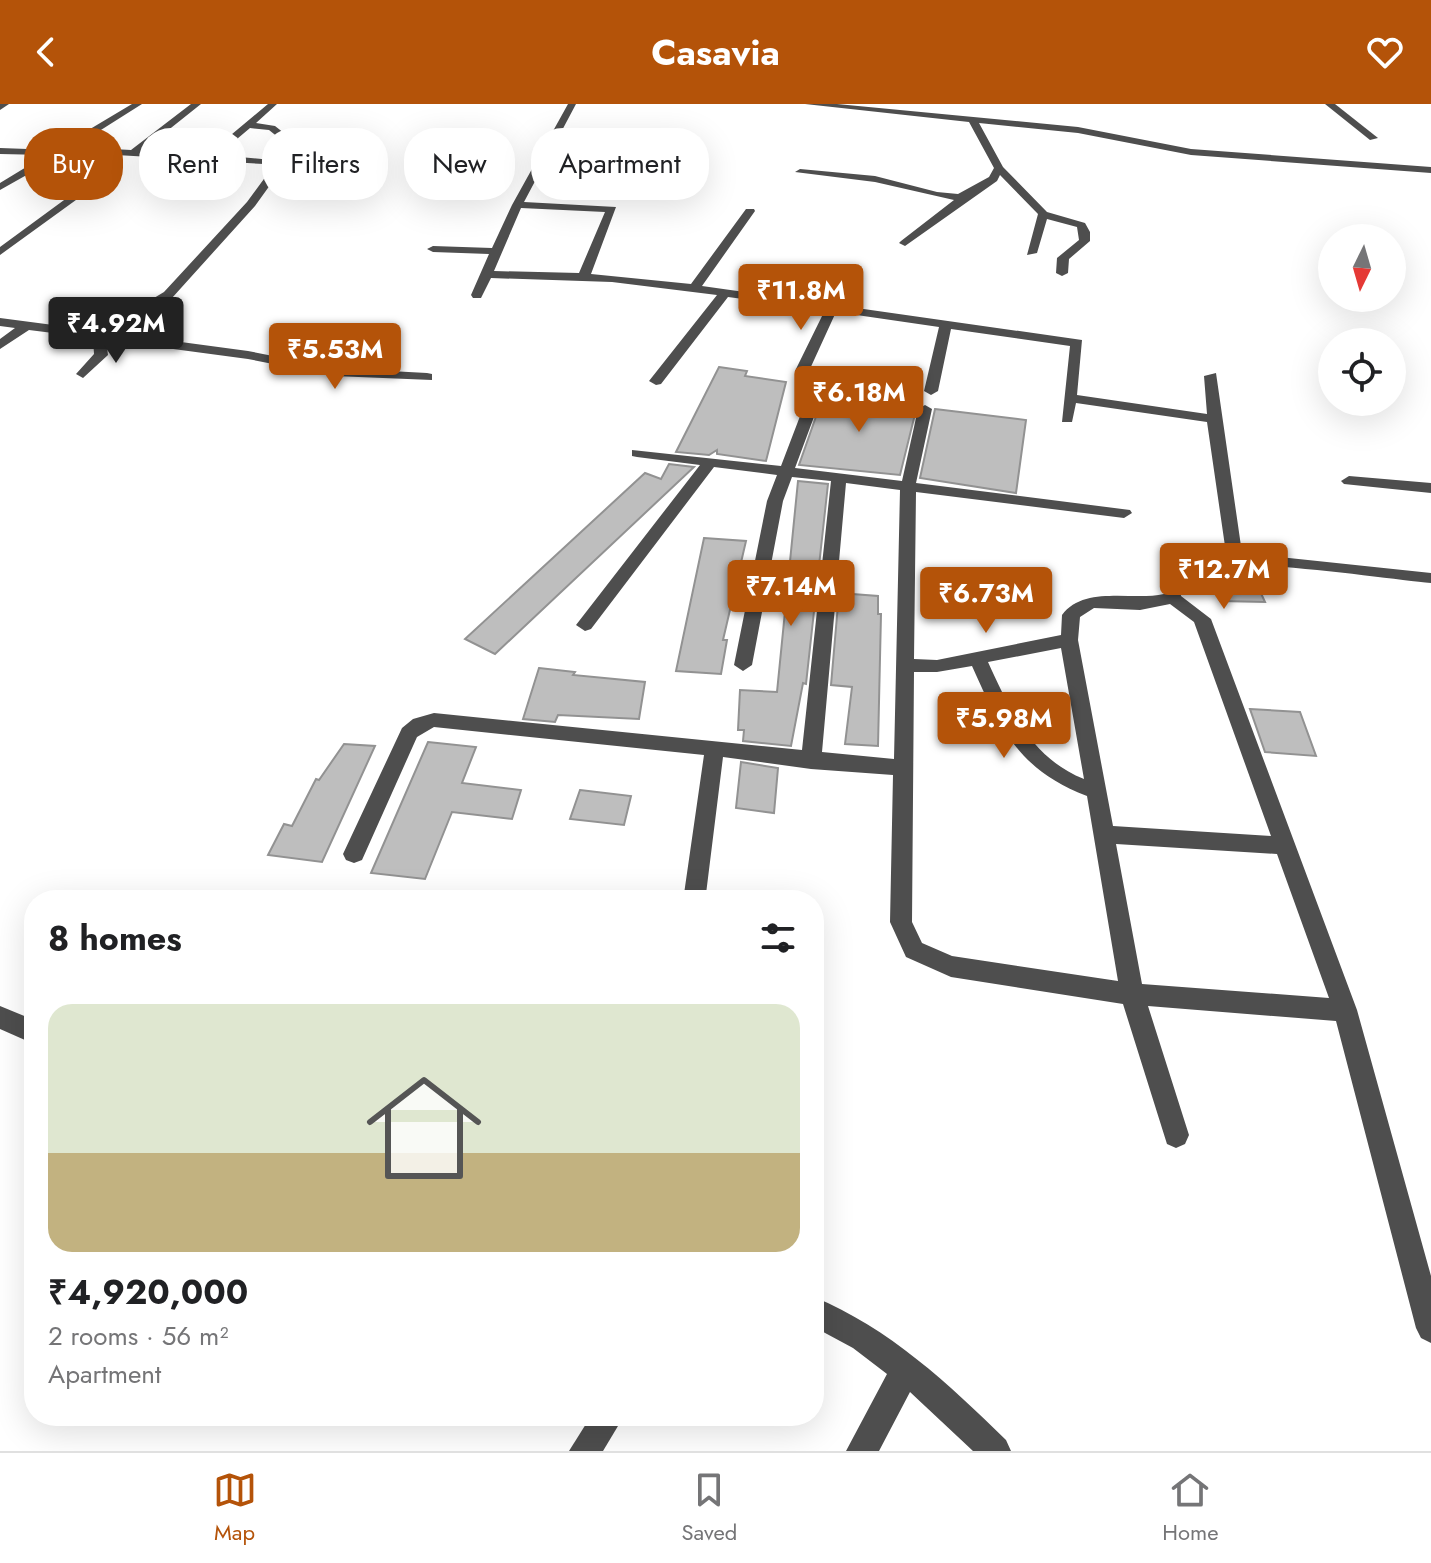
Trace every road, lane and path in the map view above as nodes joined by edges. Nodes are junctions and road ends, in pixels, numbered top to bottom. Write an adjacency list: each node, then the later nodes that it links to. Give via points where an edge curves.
1 (138, 104): 9 (street)
2 (197, 104): 16 (street)
3 (273, 104): 8 (street)
4 (572, 104): 26 (street)
5 (809, 104): 7 (street)
6 (1329, 104): 12 (street)
7 (973, 121): 18 (street); 19 (street, via 1078,130 1191,152)
8 (250, 125): 10 (street); 11 (street)
9 (100, 128)
10 (246, 128)
11 (272, 128)
12 (1373, 138)
13 (0, 151): 14 (street)
14 (24, 151)
15 (123, 153): 16 (street)
16 (133, 153): 17 (street)
17 (139, 153)
18 (999, 168): 24 (street, via 993,179); 28 (street)
19 (1431, 170)
20 (800, 172): 24 (street)
21 (24, 173): 22 (street)
22 (0, 187)
23 (262, 189): 44 (street, via 168,295)
24 (965, 196): 29 (street)
25 (71, 200): 32 (street)
26 (517, 205): 31 (street); 36 (street, via 612,209)
27 (750, 211): 37 (street)
28 (1043, 214): 33 (street); 34 (street, via 1081,225 1085,232 1084,241 1063,258)
29 (905, 243)
30 (433, 249): 31 (street)
31 (496, 251): 35 (street)
32 (0, 252)
33 (1031, 253)
34 (1062, 273)
35 (488, 274): 36 (street); 39 (street)
36 (584, 276): 37 (street)
37 (694, 288): 38 (street)
38 (725, 293): 40 (street); 50 (street)
39 (477, 295)
40 (832, 308): 42 (street); 46 (street)
41 (0, 322): 43 (street)
42 (946, 324): 52 (street); 53 (street, via 1077,343)
43 (26, 326): 44 (street); 45 (street)
44 (99, 337): 47 (street, via 101,355); 49 (street, via 248,355 334,372)
45 (0, 345)
46 (802, 371)
47 (83, 374)
48 (1211, 376): 56 (street)
49 (427, 377)
50 (656, 381)
51 (817, 390): 59 (street)
52 (931, 391)
53 (1071, 398): 55 (street); 56 (street)
54 (925, 409): 62 (street)
55 (1067, 419)
56 (1214, 419): 65 (street)
57 (637, 453): 58 (street)
58 (709, 464): 59 (street); 68 (street)
59 (785, 472): 60 (street); 71 (street)
60 (839, 479): 62 (street); 74 (street)
61 (1349, 481): 63 (street)
62 (908, 487): 64 (street); 72 (street)
63 (1431, 488)
64 (1124, 513)
65 (1235, 558): 66 (street); 67 (street, via 1174,565)
66 (1431, 578)
67 (1173, 598): 69 (street, via 1086,604 1071,615); 78 (street, via 1202,619)
68 (585, 625)
69 (1069, 640): 70 (street); 76 (street)
70 (978, 659): 72 (street); 76 (street, via 1022,748 1059,778)
71 (743, 665)
72 (905, 665): 75 (street)
73 (714, 750): 74 (street); 79 (street, via 434,720 420,724 409,733); 80 (street)
74 (811, 761): 75 (street)
75 (903, 768): 81 (street, via 901,922 914,950 951,966)
76 (1097, 792): 77 (street)
77 (1102, 834): 78 (street); 81 (street)
78 (1284, 846): 82 (street)
79 (354, 854)
80 (696, 890)
81 (1132, 994): 82 (street); 85 (street)
82 (1345, 1010): 87 (street)
83 (0, 1017): 84 (street)
84 (24, 1028)
85 (1176, 1135)
86 (824, 1317): 88 (street)
87 (1431, 1328)
88 (906, 1370): 91 (street); 92 (street)
89 (602, 1426): 90 (street)
90 (585, 1451)
91 (862, 1451)
92 (995, 1451)

